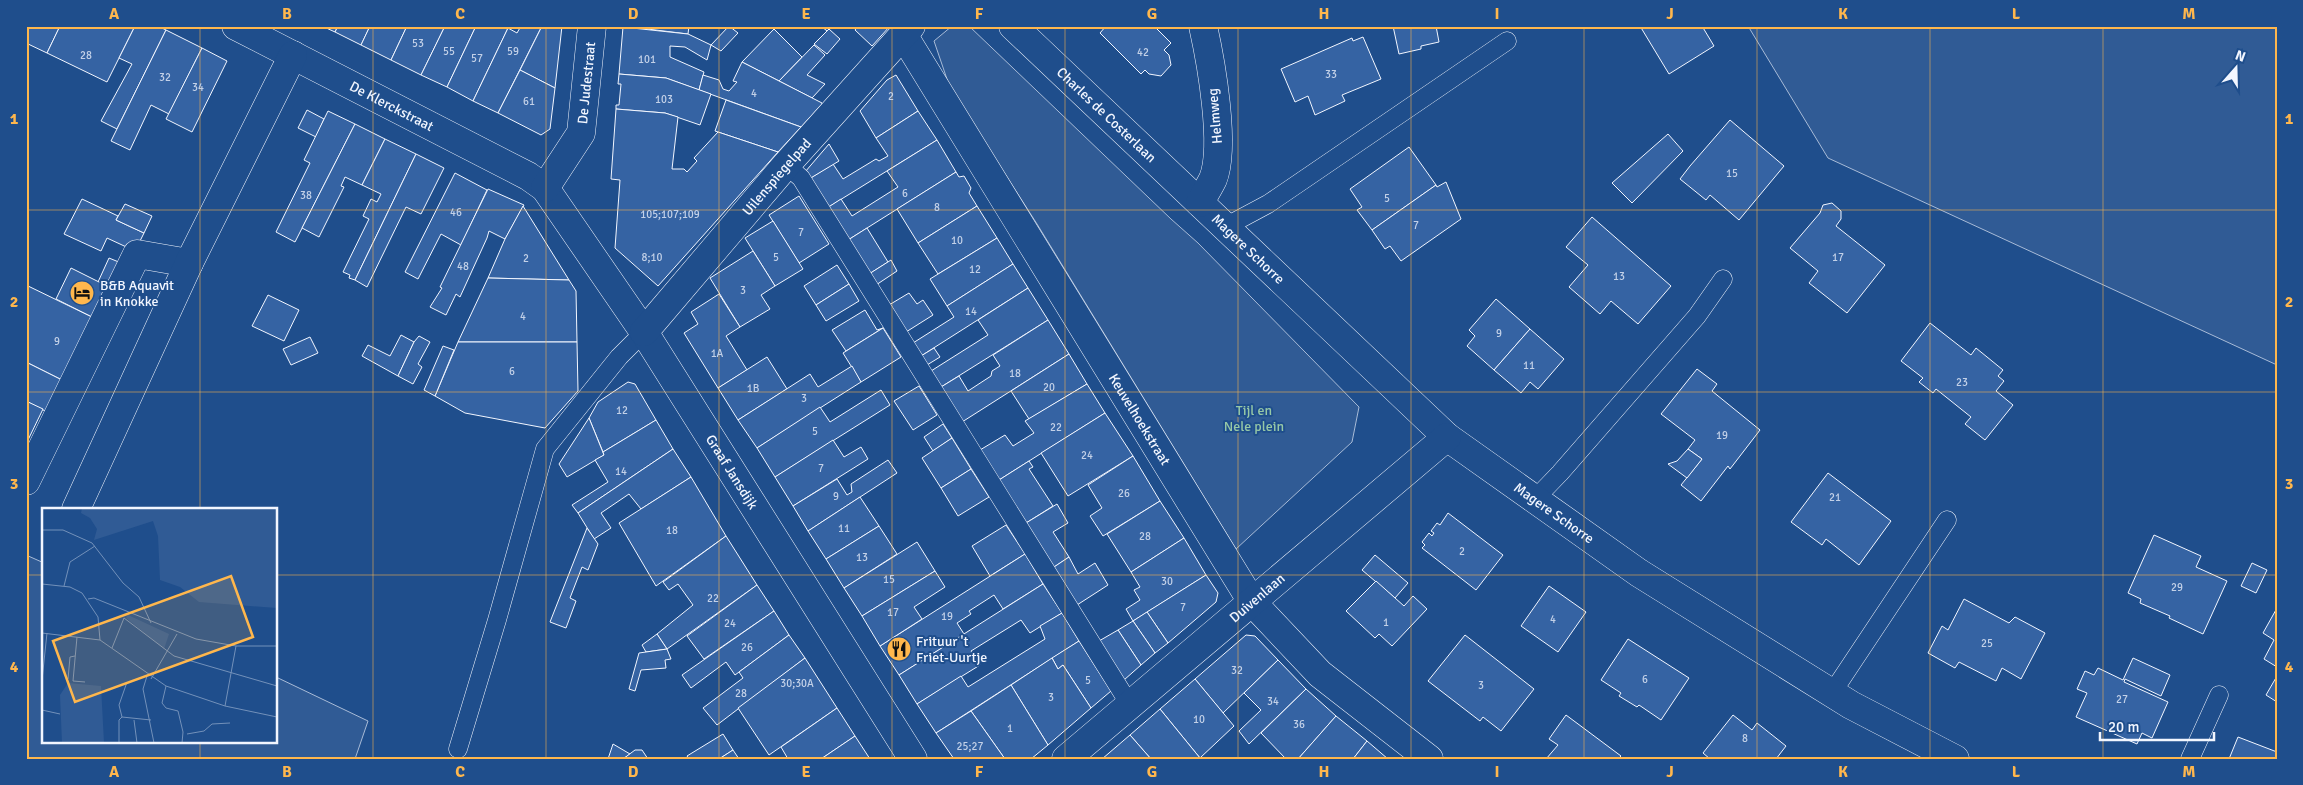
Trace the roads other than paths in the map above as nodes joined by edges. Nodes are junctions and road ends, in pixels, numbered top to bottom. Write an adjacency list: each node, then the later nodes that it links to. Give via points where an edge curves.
1 (236, 26): 7 (street, De Klerckstraat)
2 (592, 26): 9 (street, De Judestraat, via 581,133)
3 (1013, 26): 10 (street, Charles de Costerlaan)
4 (1203, 26): 10 (street, Helmweg, via 1210,59 1219,150 1213,178)
5 (908, 31): 8 (street, Uilenspiegelpad); 20 (street, Keuvelhoekstraat)
6 (1507, 41): 11 (lane, via 1268,204)
7 (293, 55): 9 (street, De Klerckstraat, via 528,176); 12 (street)
8 (786, 165): 14 (street, Uilenspiegelpad); 23 (lane, via 800,178)
9 (545, 188): 14 (street, Graaf Jansdijk)
10 (1200, 203): 11 (street, Magere Schorre)
11 (1225, 227): 15 (street, Magere Schorre)
12 (189, 263): 16 (street, via 137,254); 18 (street)
13 (1723, 279): 17 (lane, via 1697,316)
14 (644, 332): 24 (lane, via 619,357 545,449); 25 (street, Graaf Jansdijk)
15 (1447, 437): 17 (street, Magere Schorre); 20 (street, Duivenlaan)
16 (26, 481)
17 (1535, 499): 21 (street, Magere Schorre, via 1639,573)
18 (76, 508)
19 (1947, 520): 21 (lane)
20 (1252, 602): 23 (street, Duivenlaan); 27 (street, Keuvelhoekstraat, via 1320,674)
21 (1832, 693): 28 (street, Magere Schorre)
22 (2219, 695): 29 (lane)
23 (1130, 705): 26 (street, Duivenlaan)
24 (458, 748)
25 (913, 759)
26 (1066, 759)
27 (1429, 759)
28 (1955, 759)
29 (2190, 759)

